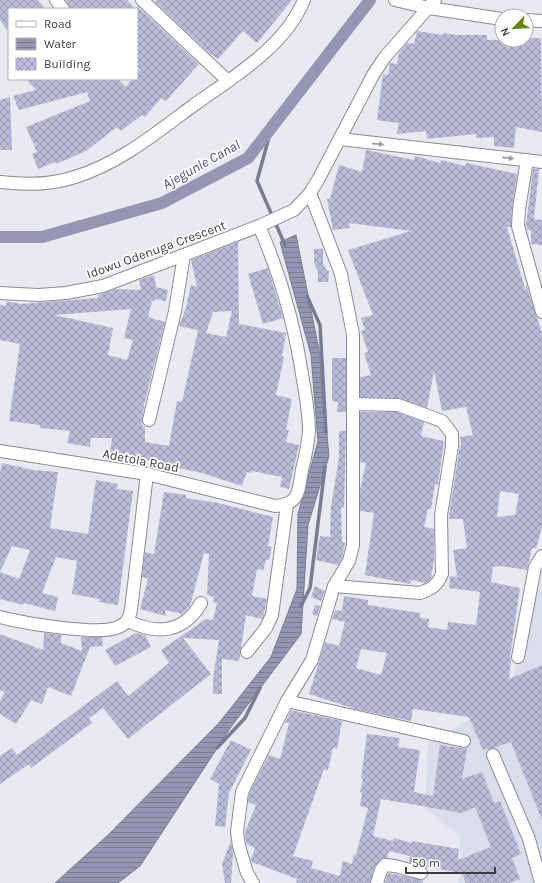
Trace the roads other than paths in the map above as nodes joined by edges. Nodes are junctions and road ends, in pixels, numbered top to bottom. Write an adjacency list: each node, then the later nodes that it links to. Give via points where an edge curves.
1 (56, 0): 6 (street)
2 (142, 0): 8 (street)
3 (304, 0): 8 (street, via 293,21 276,40)
4 (395, 0): 5 (street)
5 (432, 4): 7 (street); 9 (street, via 385,57)
6 (62, 8)
7 (494, 16)
8 (228, 81): 12 (street, via 129,153 102,167 74,178 49,183)
9 (340, 140): 10 (street, one-way to 10); 13 (street)
10 (527, 160): 11 (street); 17 (street, via 518,226)
11 (542, 162)
12 (0, 182)
13 (310, 193): 14 (street, Idowu Odenuga Crescent, via 294,210); 18 (street, via 341,274 347,300 353,334)
14 (259, 226): 15 (street, Idowu Odenuga Crescent); 22 (street, via 274,262 293,323 309,416 307,445 298,490 295,499)
15 (184, 255): 16 (street, Idowu Odenuga Crescent, via 103,286 38,295); 19 (street, via 172,327)
16 (0, 292)
17 (542, 312)
18 (353, 404): 24 (street, via 353,545 350,561); 24 (street, via 398,405 442,421 452,434 441,515 442,574 438,583 431,589 420,592)
19 (149, 420)
20 (0, 451): 21 (street, Adetola Road)
21 (146, 474): 22 (street, Adetola Road); 27 (street)
22 (281, 505): 28 (street, via 272,615 266,628)
23 (542, 556): 29 (street, via 535,567)
24 (334, 586): 30 (street, via 312,660)
25 (201, 603): 27 (street, via 189,620 163,630 152,630)
26 (0, 617): 27 (street, via 18,622 99,631 117,628)
27 (128, 621)
28 (247, 652)
29 (518, 657)
30 (288, 701): 31 (street); 34 (street, via 242,792 238,812 239,846 247,874)
31 (464, 741)
32 (492, 755): 36 (street, via 529,839)
33 (421, 873): 35 (street, via 385,866)
34 (253, 883)
35 (377, 883)
36 (541, 883)

